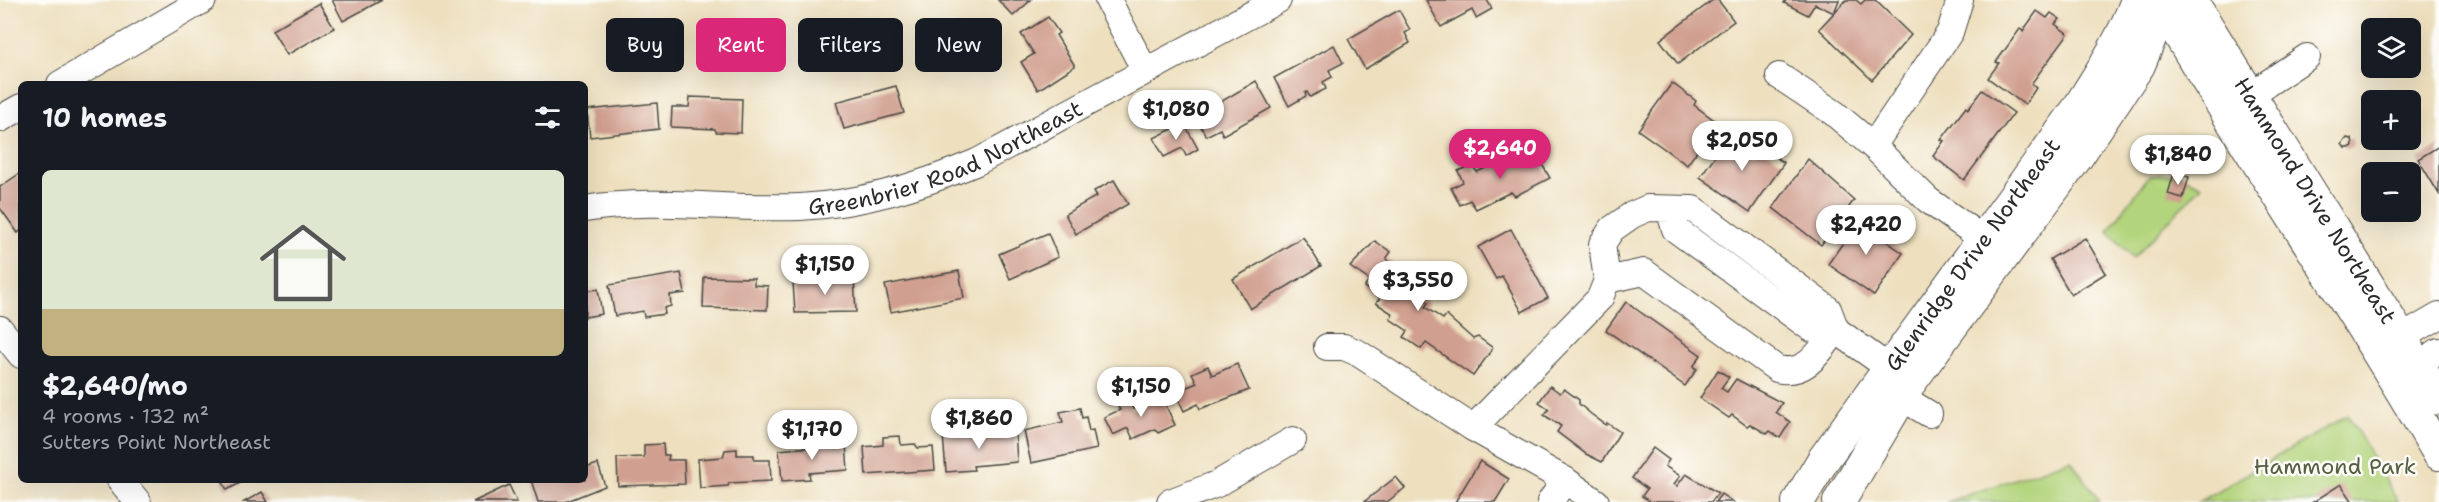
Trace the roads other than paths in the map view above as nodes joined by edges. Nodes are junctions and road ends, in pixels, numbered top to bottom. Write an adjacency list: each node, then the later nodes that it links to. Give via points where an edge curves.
1 (203, 0): 11 (street)
2 (1108, 0): 9 (street)
3 (1278, 0): 9 (street, Greenbrier Road Northeast)
4 (1960, 0): 15 (street, via 1950,32)
5 (2163, 1): 7 (main road, Glenridge Drive Northeast); 8 (main road, Hammond Drive Northeast); 12 (main road, Hammond Drive Northeast); 17 (main road, Glenridge Drive Northeast, via 2132,15 2077,110)
6 (2307, 57): 12 (street)
7 (2139, 65): 8 (main road, via 2168,62); 27 (main road, Glenridge Drive Northeast, via 2077,157)
8 (2199, 69): 32 (main road, Hammond Drive Northeast)
9 (1146, 71): 16 (street, Greenbrier Road Northeast, via 977,162 890,194 800,207 657,203)
10 (1779, 76): 15 (street, via 1834,112)
11 (65, 81)
12 (2250, 95): 22 (main road, Hammond Drive Northeast)
13 (18, 109): 14 (street)
14 (0, 119)
15 (1873, 146): 17 (street, via 1928,200)
16 (588, 209)
17 (1983, 239): 26 (main road, Glenridge Drive Northeast)
18 (1607, 280): 21 (street, via 1644,272 1777,369 1788,372 1811,363); 21 (street, via 1602,244 1612,229 1648,208 1669,209 1675,229 1812,329); 30 (street, via 1600,298)
19 (2439, 316): 22 (street)
20 (0, 329): 24 (street)
21 (1836, 330): 26 (street)
22 (2400, 338): 25 (main road, Hammond Drive Northeast)
23 (1327, 346): 30 (street, via 1358,353)
24 (18, 352)
25 (2428, 358): 28 (main road, Hammond Drive Northeast)
26 (1889, 368): 39 (main road, Glenridge Drive Northeast)
27 (1901, 397): 29 (street); 40 (main road, Glenridge Drive Northeast)
28 (2439, 399)
29 (1929, 414)
30 (1473, 428): 33 (street)
31 (1293, 440): 36 (street, via 1217,484)
32 (2439, 454)
33 (1565, 480): 37 (street); 38 (street)
34 (122, 483): 35 (street)
35 (138, 502)
36 (1170, 502)
37 (1550, 502)
38 (1596, 502)
39 (1798, 502)
40 (1839, 502)

